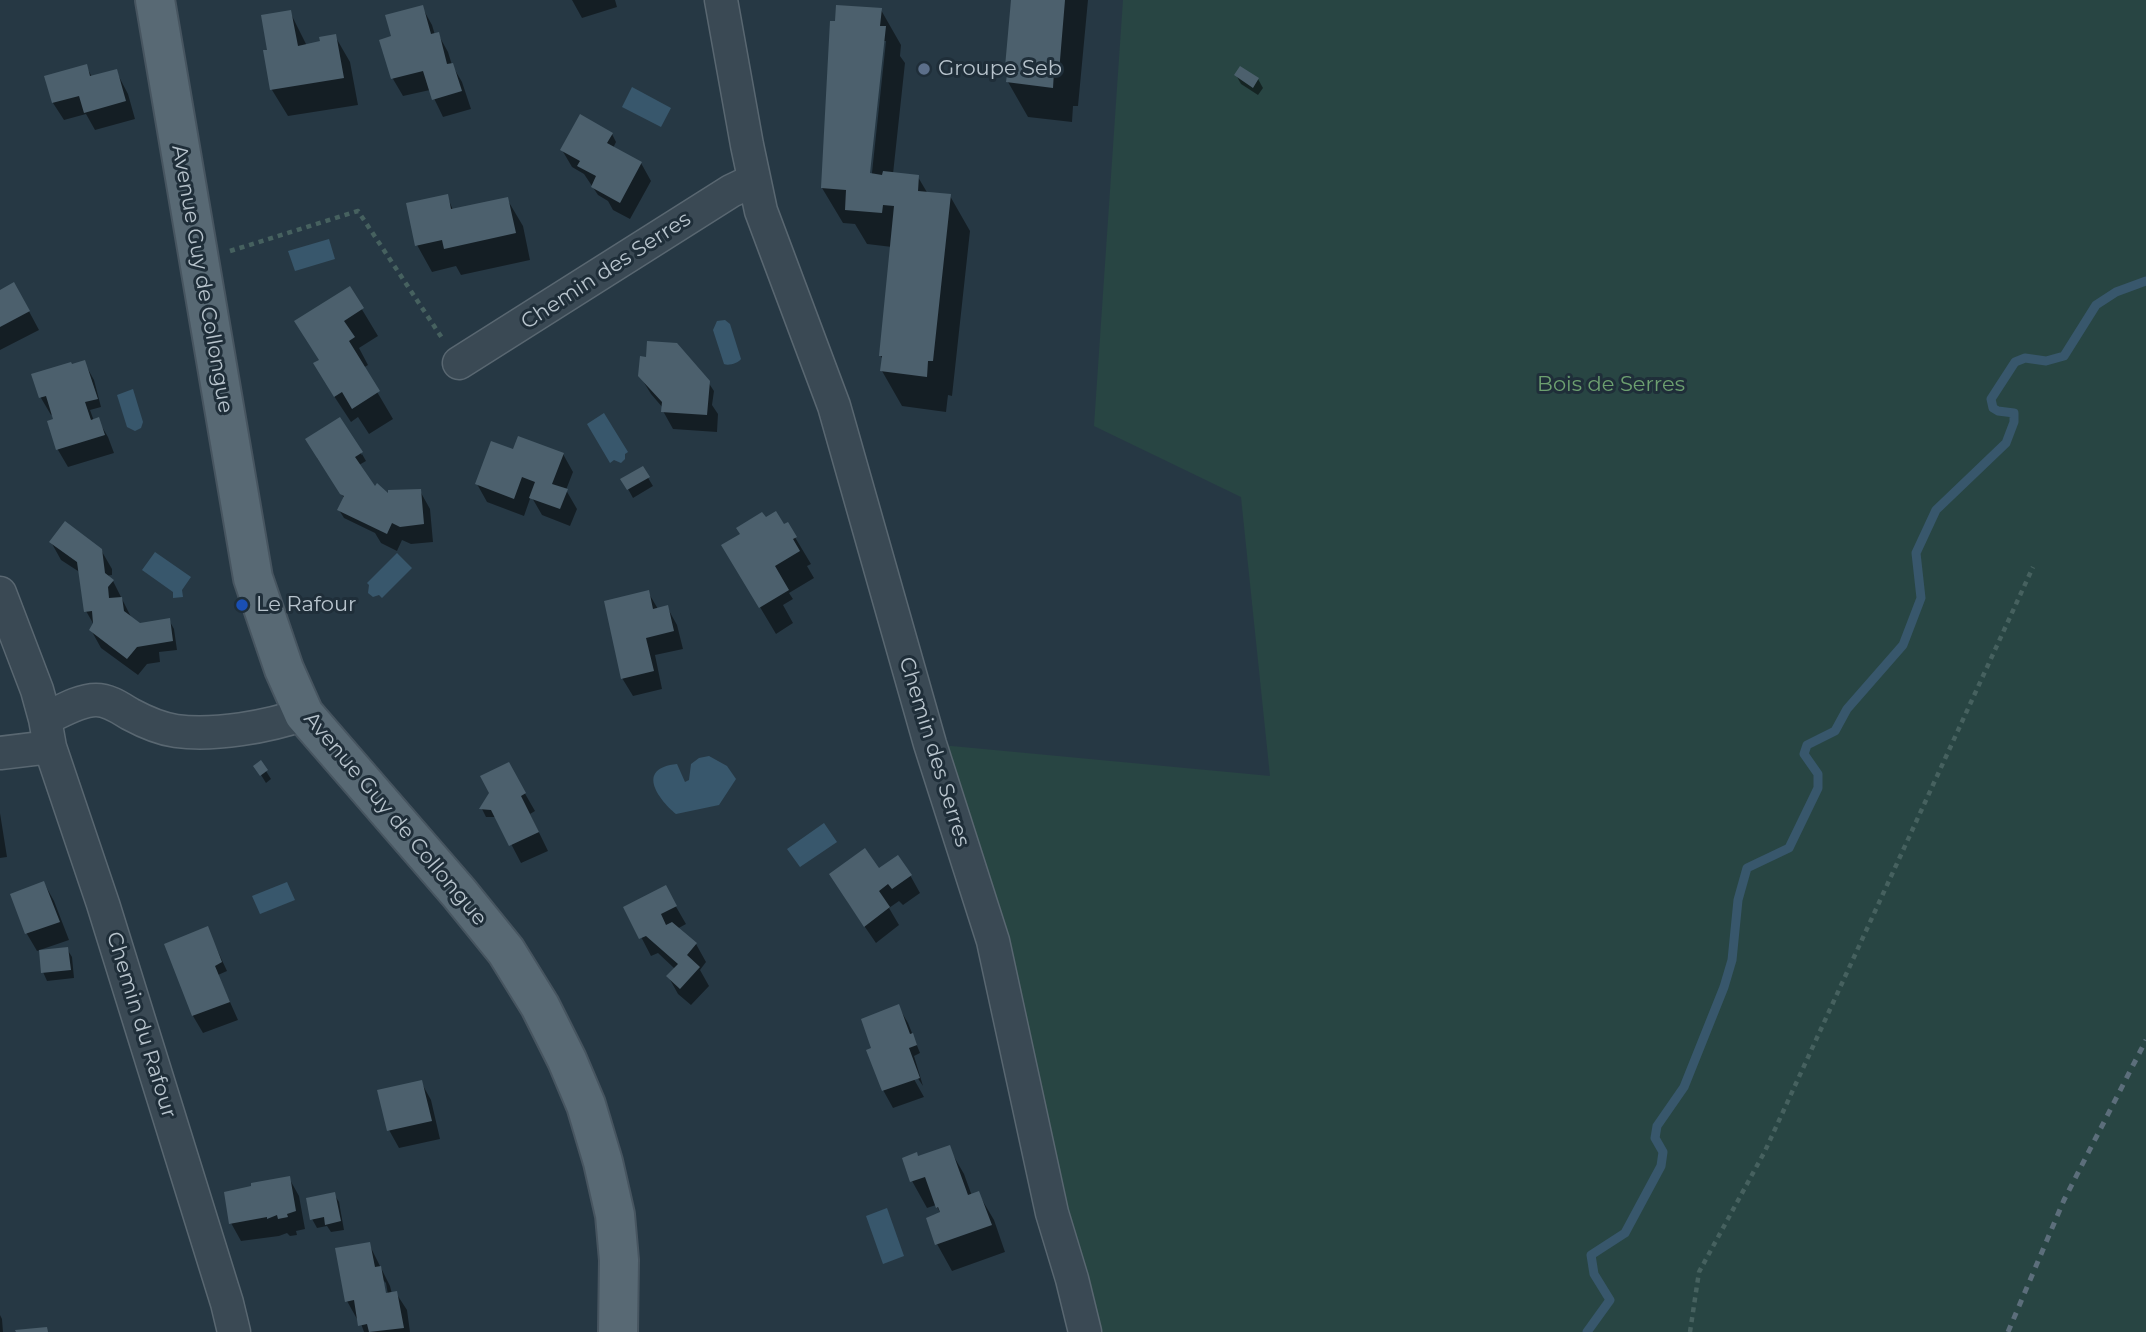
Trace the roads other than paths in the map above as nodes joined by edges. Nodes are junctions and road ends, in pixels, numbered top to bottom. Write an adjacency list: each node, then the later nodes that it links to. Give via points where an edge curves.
1 (155, 0): 6 (main road, Avenue Guy de Collongue, via 253,578)
2 (721, 0): 3 (street, Chemin des Serres)
3 (754, 180): 4 (street, Chemin des Serres); 11 (street, Chemin des Serres, via 771,240 834,406 930,744 993,940 1052,1213)
4 (459, 363)
5 (0, 593): 7 (street, Chemin du Rafour)
6 (304, 715): 7 (street, via 208,733 174,731 96,700 76,705); 10 (main road, Avenue Guy de Collongue, via 506,951 568,1060 586,1105 615,1215)
7 (48, 733): 8 (street); 9 (street, Chemin du Rafour)
8 (0, 753)
9 (234, 1332)
10 (618, 1332)
11 (1085, 1332)

